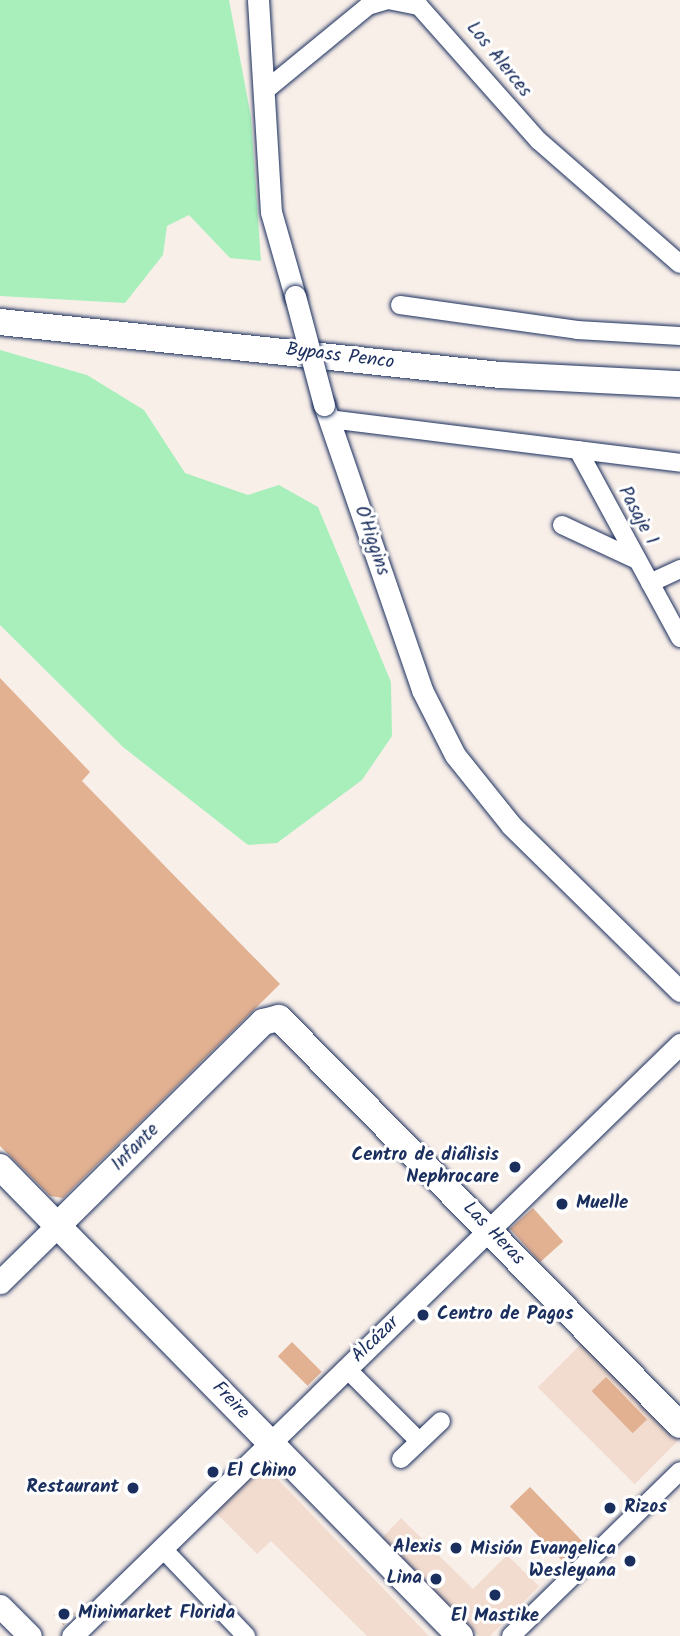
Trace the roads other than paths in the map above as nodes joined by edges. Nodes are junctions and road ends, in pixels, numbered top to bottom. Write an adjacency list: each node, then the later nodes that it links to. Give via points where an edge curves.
1 (258, 0): 2 (street, O'Higgins)
2 (267, 89): 3 (street, Los Alerces, via 368,6 399,0 419,6 539,141); 8 (street, O'Higgins, bridge, via 271,212)
3 (680, 264)
4 (400, 305): 6 (street, via 577,330)
5 (0, 322): 7 (main road, Bypass Penco, via 500,374)
6 (680, 336)
7 (680, 384)
8 (326, 412): 9 (street); 16 (street, O'Higgins, via 422,690 455,755 511,825)
9 (578, 450): 10 (street); 12 (street, Pasaje 1)
10 (680, 463)
11 (562, 525): 12 (street)
12 (638, 560): 14 (street, Pasaje 1)
13 (680, 569): 14 (street)
14 (650, 583): 15 (street, Pasaje 1)
15 (680, 638)
16 (680, 991)
17 (275, 1017): 20 (main road, Infante); 21 (main road, Las Heras)
18 (680, 1044): 21 (street, Alcázar)
19 (0, 1167): 20 (main road, Freire)
20 (58, 1225): 22 (main road, Infante); 27 (main road, Freire)
21 (489, 1230): 23 (street, Alcázar); 25 (main road, Las Heras)
22 (0, 1282)
23 (346, 1369): 26 (street); 27 (street, Alcázar)
24 (441, 1421): 26 (street)
25 (680, 1425)
26 (419, 1441): 28 (street)
27 (271, 1443): 30 (street, Alcázar); 35 (main road, Freire)
28 (401, 1459)
29 (680, 1471): 36 (street)
30 (162, 1548): 33 (street, Alcázar); 34 (street)
31 (0, 1606): 32 (main road)
32 (30, 1636)
33 (72, 1636)
34 (246, 1636)
35 (460, 1636)
36 (511, 1636)

